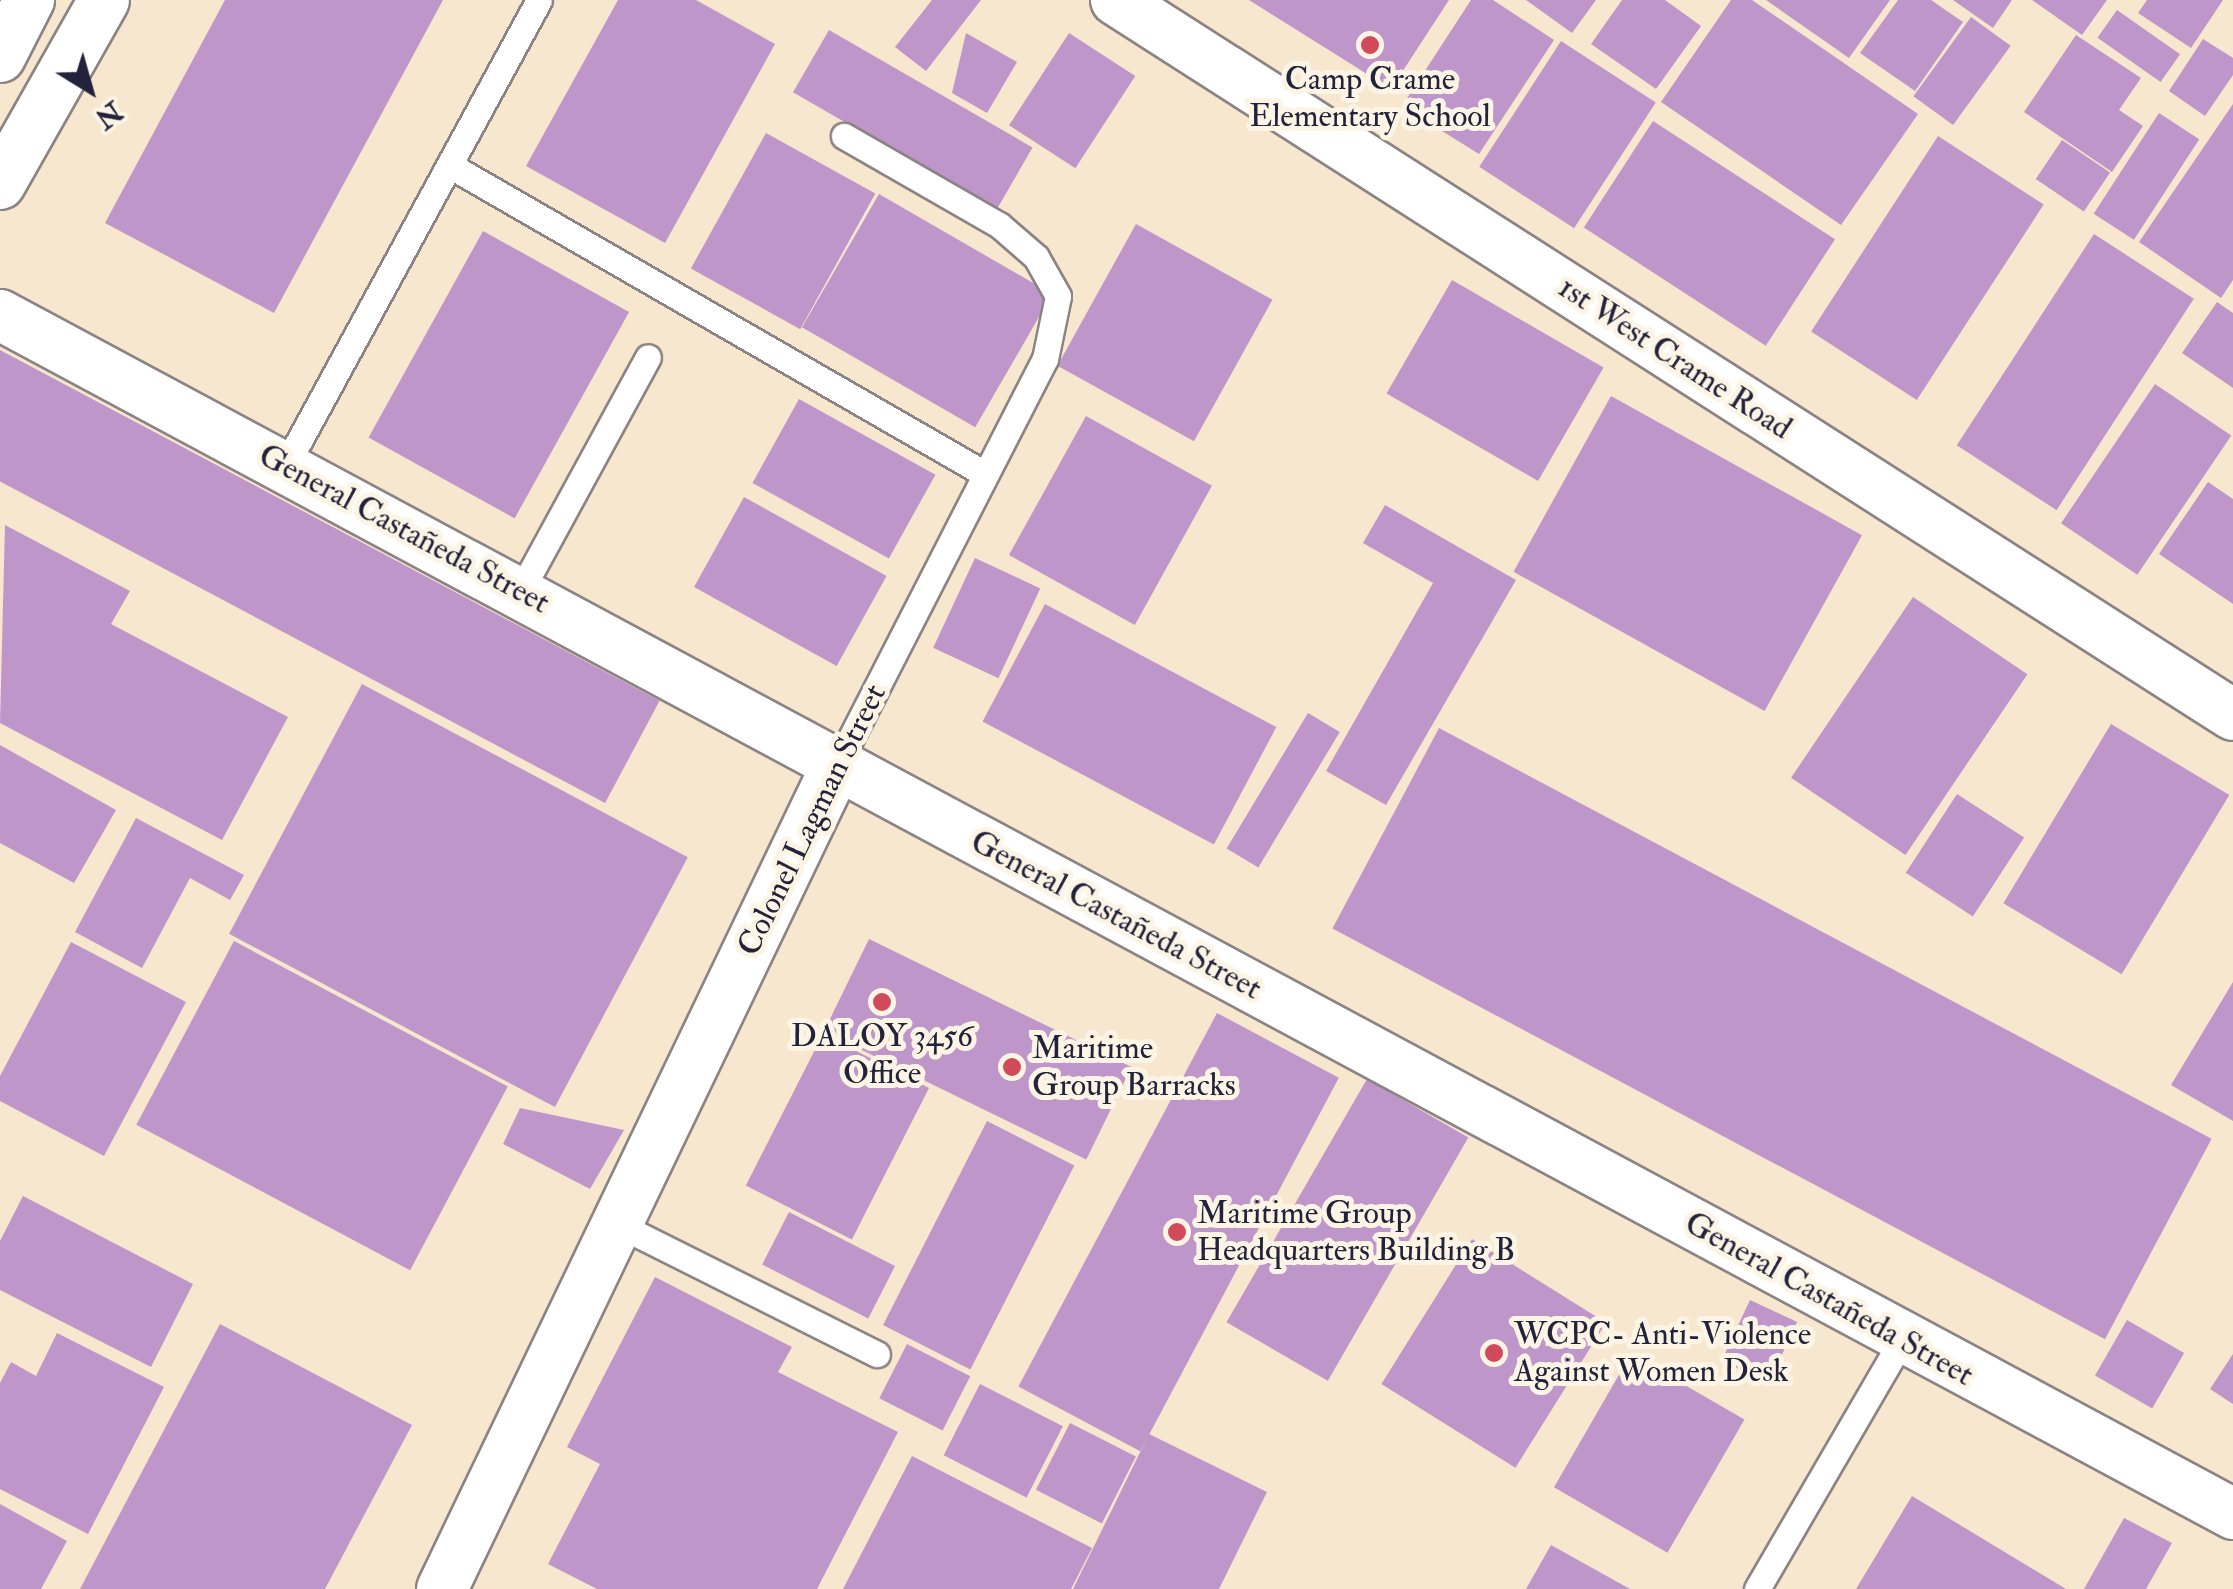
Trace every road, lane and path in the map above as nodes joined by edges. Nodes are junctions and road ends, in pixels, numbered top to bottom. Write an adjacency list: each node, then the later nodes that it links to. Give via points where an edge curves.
1 (29, 0): 5 (street)
2 (104, 0): 8 (street)
3 (539, 0): 7 (lane)
4 (1116, 0): 14 (street, 1st West Crame Road)
5 (0, 57)
6 (844, 136): 12 (lane, Colonel Lagman Street, via 999,224 1036,257 1058,296 1046,359)
7 (449, 165): 11 (lane); 12 (lane)
8 (0, 184)
9 (0, 315): 11 (street, General Castañeda Street)
10 (648, 357): 13 (lane)
11 (286, 465): 13 (street, General Castañeda Street)
12 (985, 474): 15 (lane, Colonel Lagman Street)
13 (520, 590): 15 (street, General Castañeda Street)
14 (2233, 716)
15 (837, 765): 16 (street, Colonel Lagman Street); 17 (street, General Castañeda Street)
16 (615, 1223): 18 (lane); 20 (street, Colonel Lagman Street)
17 (1902, 1340): 19 (street, General Castañeda Street); 21 (lane)
18 (877, 1354)
19 (2233, 1514)
20 (442, 1589)
21 (1757, 1589)

